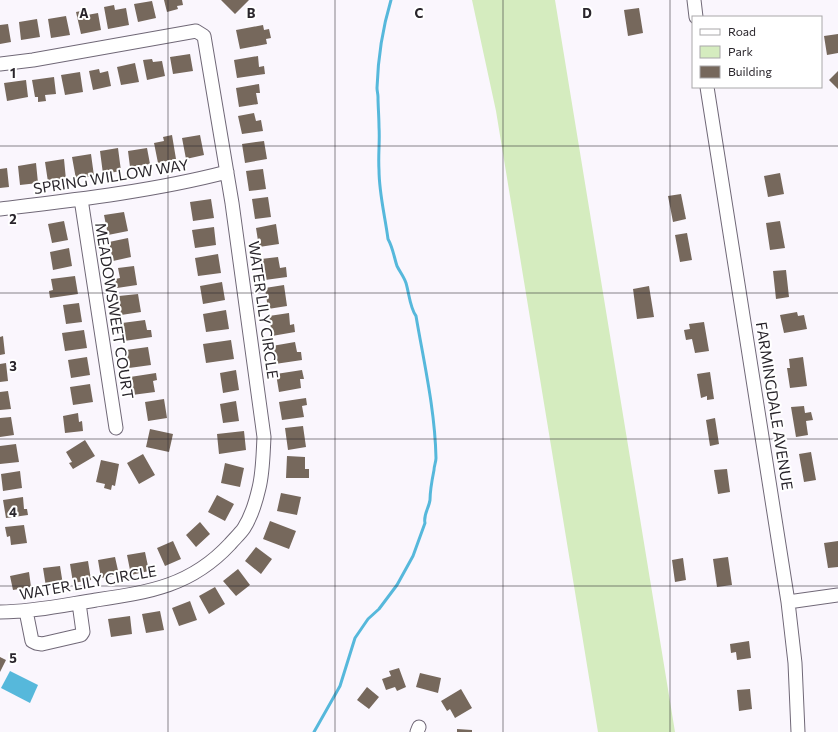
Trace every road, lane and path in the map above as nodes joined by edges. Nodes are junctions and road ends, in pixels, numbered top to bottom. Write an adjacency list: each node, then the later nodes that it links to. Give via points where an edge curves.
1 (694, 0): 2 (street)
2 (696, 16)
3 (0, 64): 5 (street, WATER LILY CIRCLE, via 196,32 204,36)
4 (707, 88): 10 (street, FARMINGDALE AVENUE)
5 (227, 172): 6 (street, SPRING WILLOW WAY); 11 (street, WATER LILY CIRCLE, via 264,437 259,489 252,510 244,529 201,570 161,588)
6 (81, 199): 7 (street, SPRING WILLOW WAY); 8 (street, MEADOWSWEET COURT)
7 (0, 209)
8 (116, 428)
9 (838, 595): 10 (street)
10 (788, 602): 14 (street, FARMINGDALE AVENUE, via 795,663)
11 (79, 603): 12 (street, WATER LILY CIRCLE); 12 (street, via 83,632 81,635 42,644 32,641)
12 (26, 611): 13 (street, WATER LILY CIRCLE)
13 (0, 612)
14 (798, 732)

